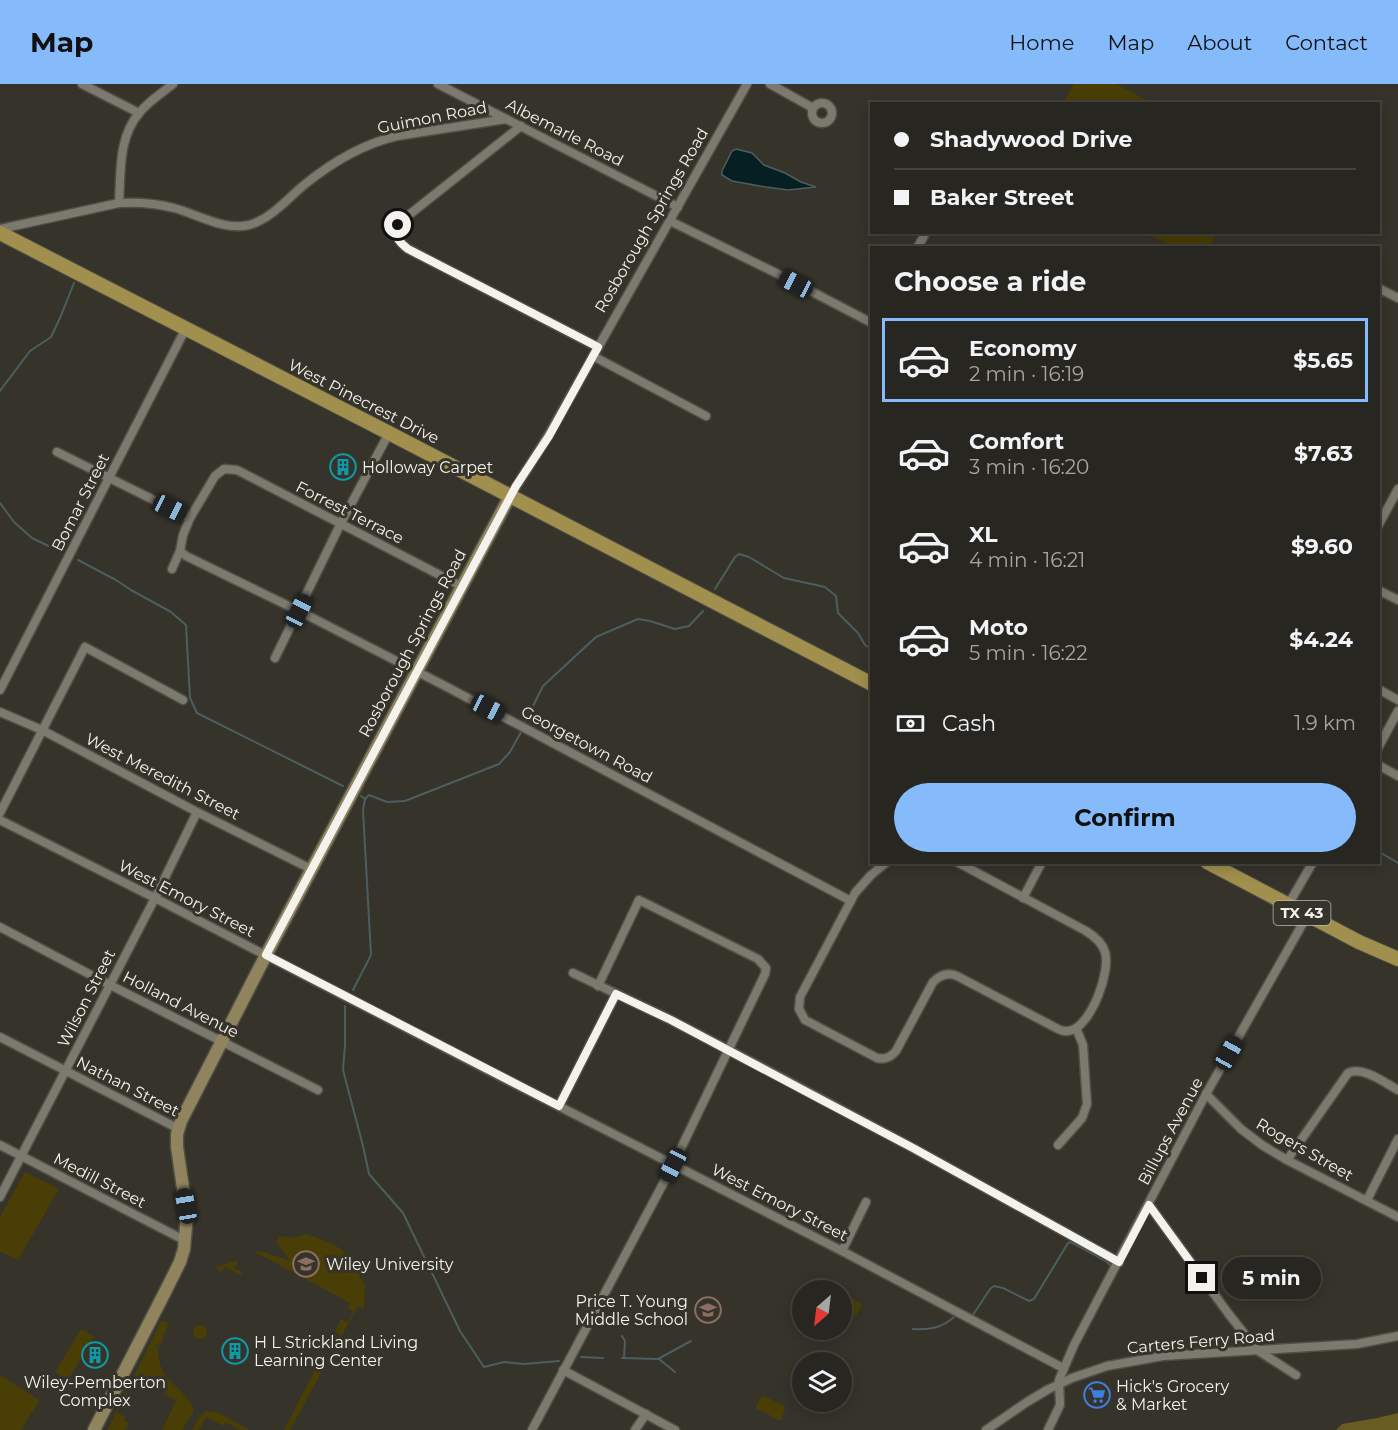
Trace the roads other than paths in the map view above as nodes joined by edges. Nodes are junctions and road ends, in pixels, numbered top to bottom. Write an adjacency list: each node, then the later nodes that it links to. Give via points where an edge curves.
1 (82, 84): 7 (street)
2 (173, 84): 7 (street)
3 (438, 84): 8 (street, Albemarle Road)
4 (747, 84): 11 (street, Rosborough Springs Road)
5 (770, 84): 6 (street)
6 (813, 108)
7 (139, 113): 10 (street, via 122,151)
8 (506, 118): 9 (street, Albemarle Road); 10 (street, Guimon Road, via 397,136 367,146 328,167 273,212 248,225 227,225 159,205)
9 (521, 126): 11 (street, Albemarle Road); 20 (street, via 400,222 398,241)
10 (119, 203): 13 (street, Guimon Road)
11 (678, 207): 12 (street, Rosborough Springs Road)
12 (670, 221): 18 (street); 20 (street, Rosborough Springs Road)
13 (0, 231): 19 (main road, West Pinecrest Drive)
14 (924, 236): 15 (street)
15 (918, 246)
16 (1380, 289): 17 (street)
17 (1398, 298)
18 (870, 322)
19 (186, 328): 23 (main road, West Pinecrest Drive); 25 (street, Bomar Street)
20 (598, 347): 21 (street, Rosborough Springs Road)
21 (593, 356): 22 (street); 27 (street, Rosborough Springs Road)
22 (706, 416)
23 (389, 433): 27 (main road, West Pinecrest Drive); 30 (street)
24 (57, 452): 25 (street)
25 (109, 478): 28 (street); 40 (street, Bomar Street)
26 (1398, 489): 29 (street)
27 (510, 496): 33 (street, Rosborough Springs Road); 39 (main road, West Pinecrest Drive)
28 (190, 518): 30 (street, Forrest Terrace, via 215,476 224,469 237,470); 31 (street)
29 (1380, 522)
30 (341, 523): 33 (street, Forrest Terrace); 36 (street)
31 (180, 551): 32 (street); 36 (street, Georgetown Road)
32 (172, 569)
33 (461, 586): 38 (street, Rosborough Springs Road)
34 (1380, 591): 35 (street)
35 (1398, 600)
36 (299, 611): 37 (street); 38 (street, Georgetown Road)
37 (275, 658)
38 (416, 670): 58 (street, Rosborough Springs Road); 61 (street, Georgetown Road)
39 (870, 683)
40 (0, 690)
41 (1380, 690): 43 (street)
42 (183, 700): 46 (street, via 85,647)
43 (1398, 700)
44 (1398, 711): 47 (street)
45 (0, 712): 46 (street, West Meredith Street)
46 (42, 730): 50 (street, West Meredith Street); 51 (street)
47 (1380, 744)
48 (1380, 766): 49 (street)
49 (1398, 776)
50 (197, 812): 58 (street, West Meredith Street); 59 (street, Wilson Street)
51 (0, 813)
52 (0, 820): 59 (street, West Emory Street)
53 (885, 864): 61 (street, via 865,881)
54 (961, 864): 60 (street)
55 (1041, 864): 60 (street)
56 (1211, 864): 62 (main road, TX 43)
57 (1312, 864): 62 (street)
58 (311, 869): 65 (street, Rosborough Springs Road)
59 (155, 898): 65 (street, West Emory Street); 68 (street, Wilson Street)
60 (1023, 898): 71 (street, via 1090,934 1105,952 1105,973 1093,1006)
61 (851, 901): 71 (street, via 800,997 800,1012 810,1023 877,1058 888,1058 897,1051 933,982 950,974 1058,1029)
62 (1288, 905): 63 (main road, TX 43)
63 (1307, 916): 66 (main road, TX 43); 78 (street, Billups Avenue)
64 (0, 927): 68 (street, Holland Avenue)
65 (266, 955): 73 (street, Rosborough Springs Road); 79 (street, West Emory Street)
66 (1398, 959)
67 (573, 973): 69 (street)
68 (110, 985): 73 (street, Holland Avenue); 75 (street, Wilson Street)
69 (598, 986): 70 (street); 74 (street, via 639,900 758,959 766,968 765,974)
70 (616, 994): 74 (street); 79 (street)
71 (1076, 1028): 83 (street, via 1083,1045 1087,1104 1082,1118)
72 (0, 1036): 75 (street, Nathan Street)
73 (221, 1041): 76 (street, Holland Avenue); 80 (street, Rosborough Springs Road)
74 (728, 1051): 86 (street); 94 (street)
75 (66, 1070): 80 (street, Nathan Street); 84 (street, Wilson Street)
76 (318, 1090)
77 (1398, 1090): 85 (street, via 1362,1071 1352,1071)
78 (1206, 1094): 85 (street, Rogers Street, via 1241,1129); 90 (street, Billups Avenue)
79 (559, 1106): 86 (street, West Emory Street)
80 (179, 1128): 92 (street, Rosborough Springs Road, via 177,1147 187,1215)
81 (1398, 1139): 88 (street)
82 (0, 1145): 84 (street, Medill Street)
83 (1058, 1145)
84 (21, 1156): 87 (street, Wilson Street); 92 (street, Medill Street)
85 (1287, 1160): 88 (street, Rogers Street)
86 (673, 1165): 93 (street, West Emory Street); 98 (street)
87 (0, 1197)
88 (1367, 1200): 91 (street, Rogers Street)
89 (866, 1202): 93 (street)
90 (1149, 1205): 94 (street, Billups Avenue); 96 (street)
91 (1398, 1217)
92 (186, 1241): 102 (street, Rosborough Springs Road, via 175,1272)
93 (842, 1251): 97 (street, West Emory Street)
94 (1119, 1262): 97 (street, Billups Avenue)
95 (1398, 1336): 96 (street, Carters Ferry Road, via 1357,1344)
96 (1257, 1350): 99 (street); 100 (street, Carters Ferry Road, via 1129,1361)
97 (1063, 1368): 100 (street, Billups Avenue)
98 (563, 1370): 101 (street); 103 (street)
99 (1296, 1375)
100 (1059, 1384): 106 (street, Carters Ferry Road); 107 (street, Billups Avenue, via 1060,1405)
101 (646, 1414): 104 (street); 105 (street)
102 (94, 1430)
103 (532, 1430)
104 (635, 1430)
105 (675, 1430)
106 (986, 1430)
107 (1048, 1430)

